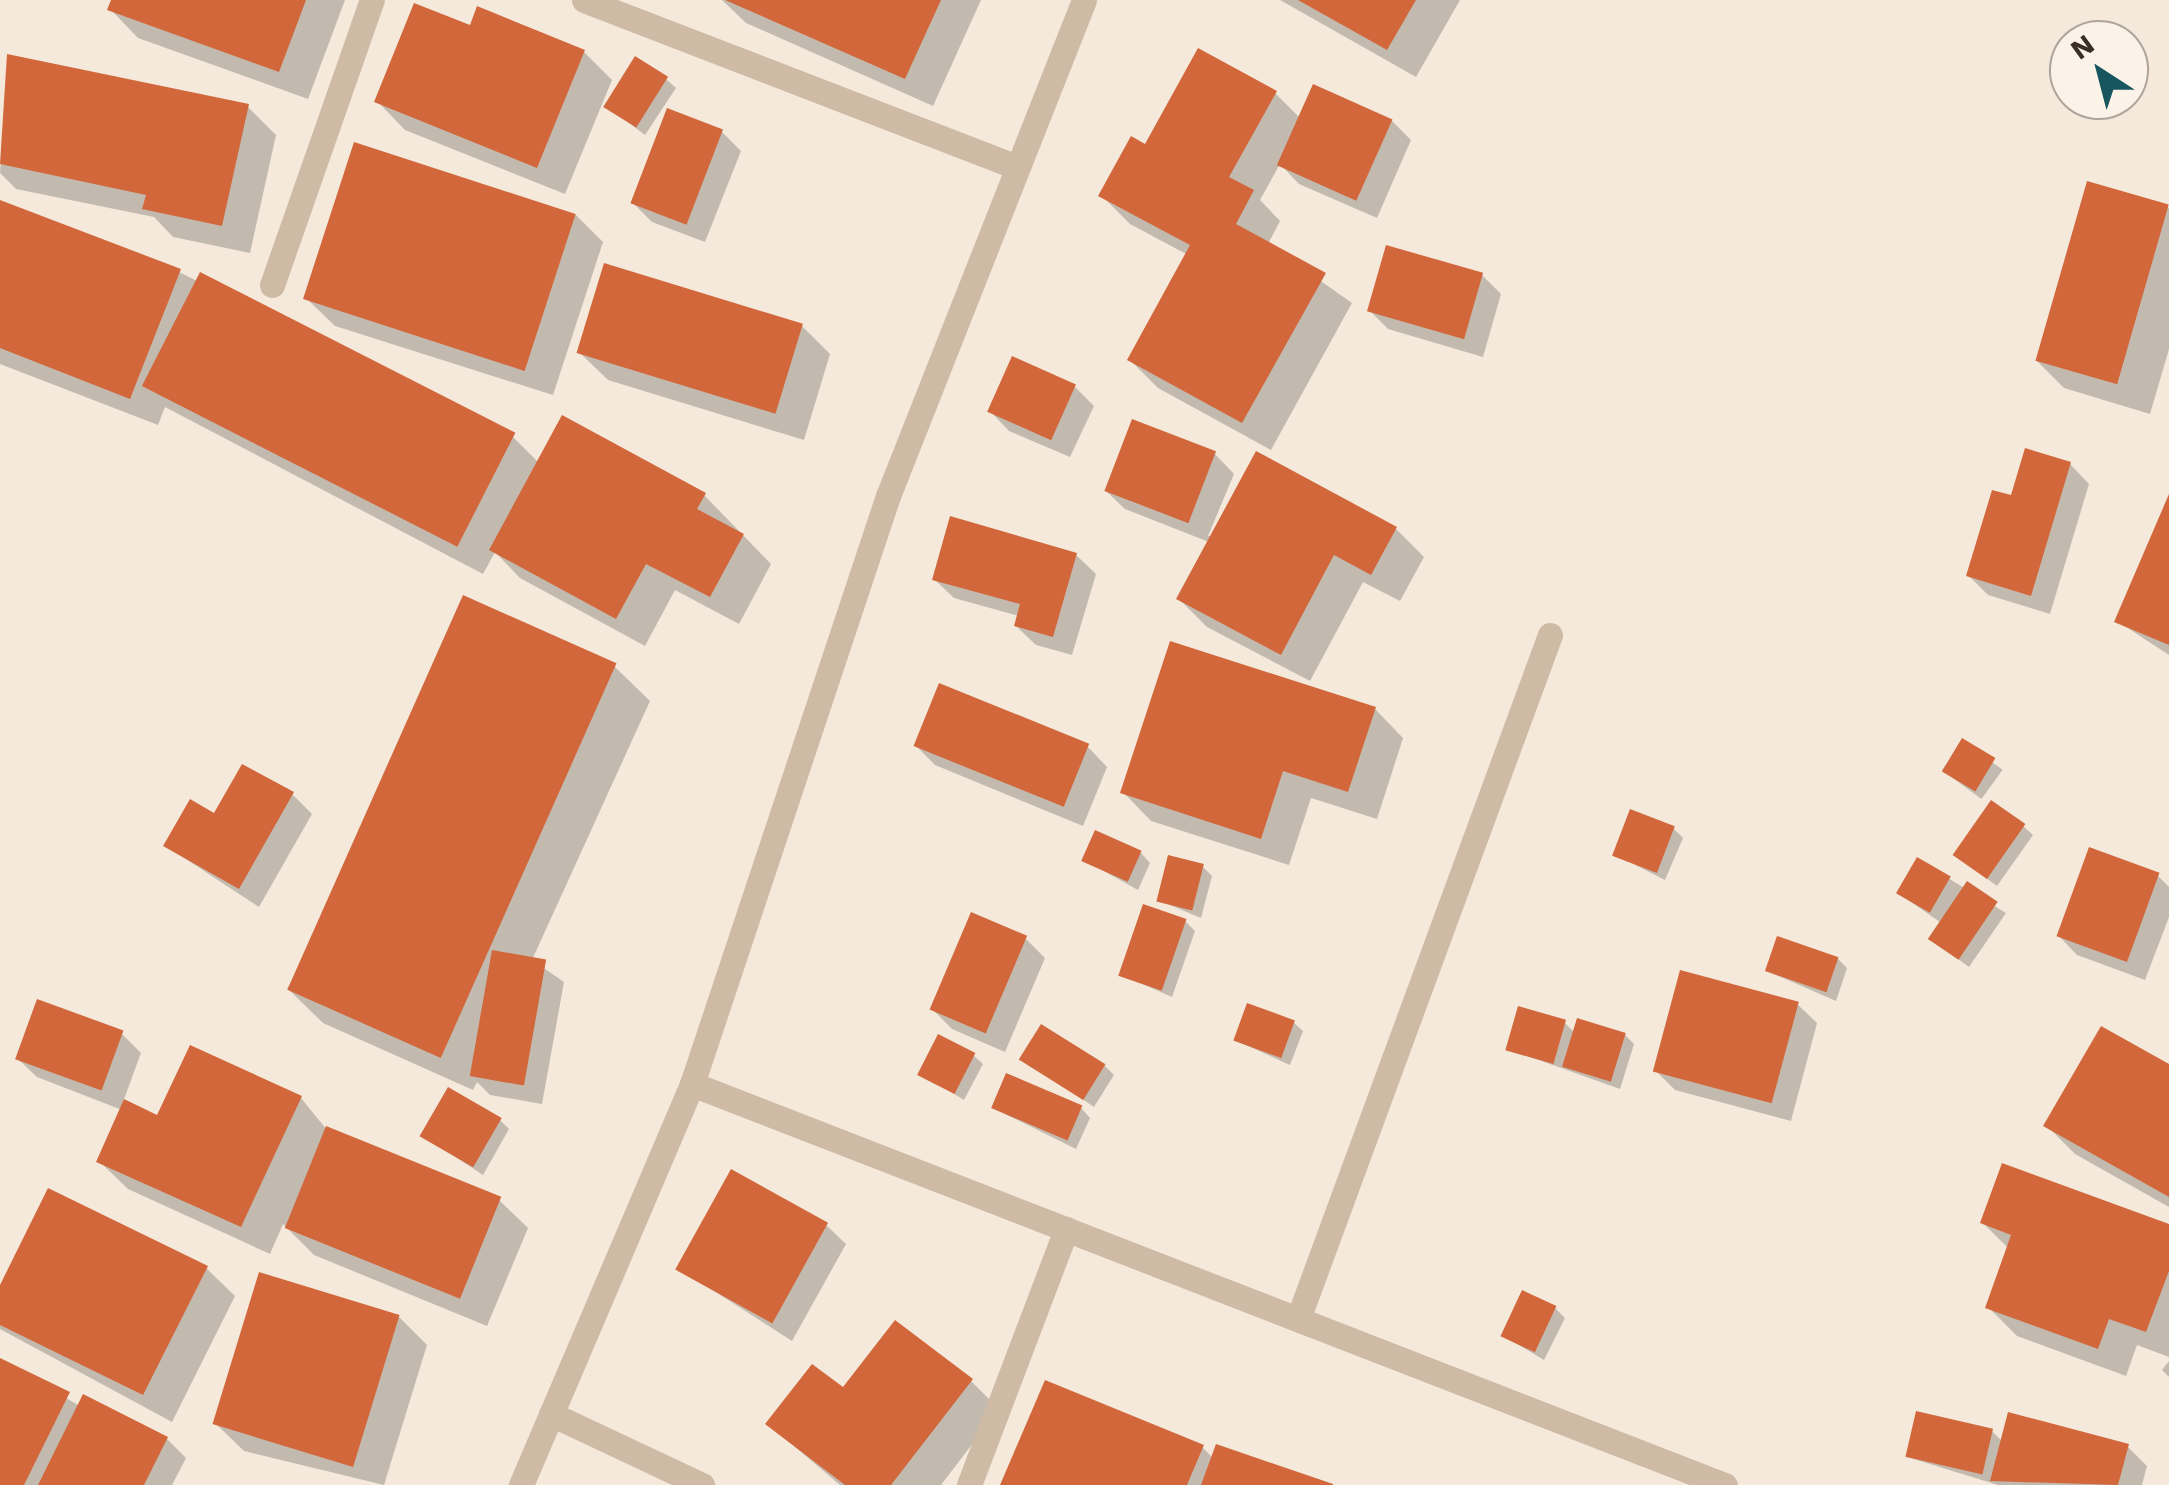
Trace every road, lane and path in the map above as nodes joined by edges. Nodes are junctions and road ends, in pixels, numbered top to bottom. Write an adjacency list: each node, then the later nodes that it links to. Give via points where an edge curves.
1 (372, 0): 5 (street)
2 (584, 0): 4 (street)
3 (1084, 0): 4 (street)
4 (1012, 165): 7 (street, via 888,496)
5 (272, 285)
6 (1550, 635): 9 (street)
7 (692, 1084): 8 (street); 10 (street)
8 (1066, 1229): 9 (street); 13 (street)
9 (1298, 1319): 14 (street)
10 (552, 1414): 11 (street); 12 (street)
11 (521, 1485)
12 (702, 1485)
13 (968, 1485)
14 (1725, 1485)

